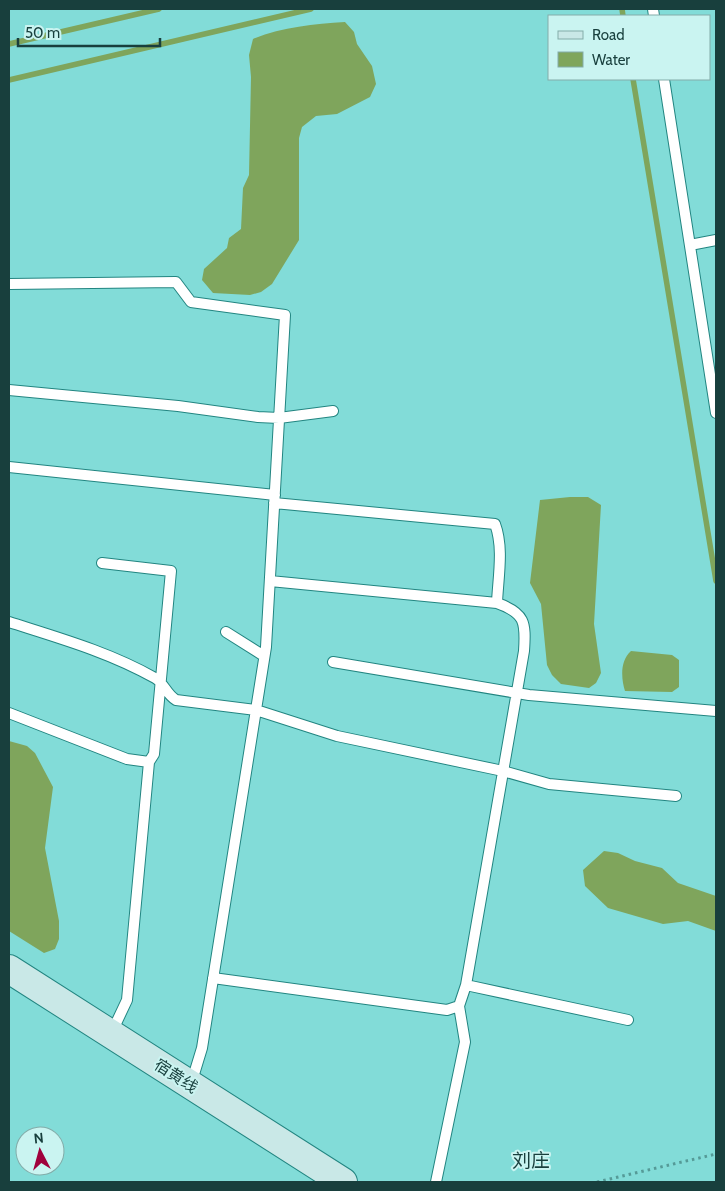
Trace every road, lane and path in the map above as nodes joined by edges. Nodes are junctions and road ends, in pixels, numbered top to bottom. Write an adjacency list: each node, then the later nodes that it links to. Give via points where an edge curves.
1 (664, 80): 3 (lane)
2 (716, 240): 3 (lane)
3 (690, 245): 7 (lane)
4 (9, 284): 8 (lane, via 176,282 191,302 286,315)
5 (9, 390): 8 (lane)
6 (333, 411): 8 (lane)
7 (716, 413)
8 (279, 418): 10 (lane)
9 (9, 467): 10 (lane)
10 (275, 499): 12 (lane); 13 (lane, via 495,524 499,534)
11 (102, 563): 18 (lane, via 171,571)
12 (270, 581): 13 (lane); 16 (lane)
13 (497, 603): 19 (lane, via 514,609 522,617 524,651)
14 (9, 622): 18 (lane, via 101,652)
15 (226, 632): 16 (lane)
16 (264, 656): 20 (lane)
17 (333, 662): 19 (lane)
18 (160, 683): 20 (lane, via 176,700); 23 (lane, via 154,754)
19 (516, 693): 21 (lane); 24 (lane)
20 (256, 710): 24 (lane, via 338,736); 27 (lane)
21 (716, 711)
22 (9, 713): 23 (lane, via 127,759)
23 (150, 762): 31 (lane, via 127,1000)
24 (503, 771): 25 (lane, via 549,784); 28 (lane)
25 (676, 796)
26 (9, 969): 31 (main road, 宿黄线)
27 (213, 978): 29 (lane, via 447,1010); 32 (lane, via 202,1048)
28 (466, 985): 29 (lane); 30 (lane)
29 (459, 1006): 35 (lane, via 465,1042)
30 (628, 1020)
31 (111, 1034): 32 (main road, 宿黄线)
32 (191, 1085): 34 (main road, 宿黄线)
33 (716, 1154): 36 (path)
34 (343, 1182)
35 (436, 1182)
36 (597, 1182)

